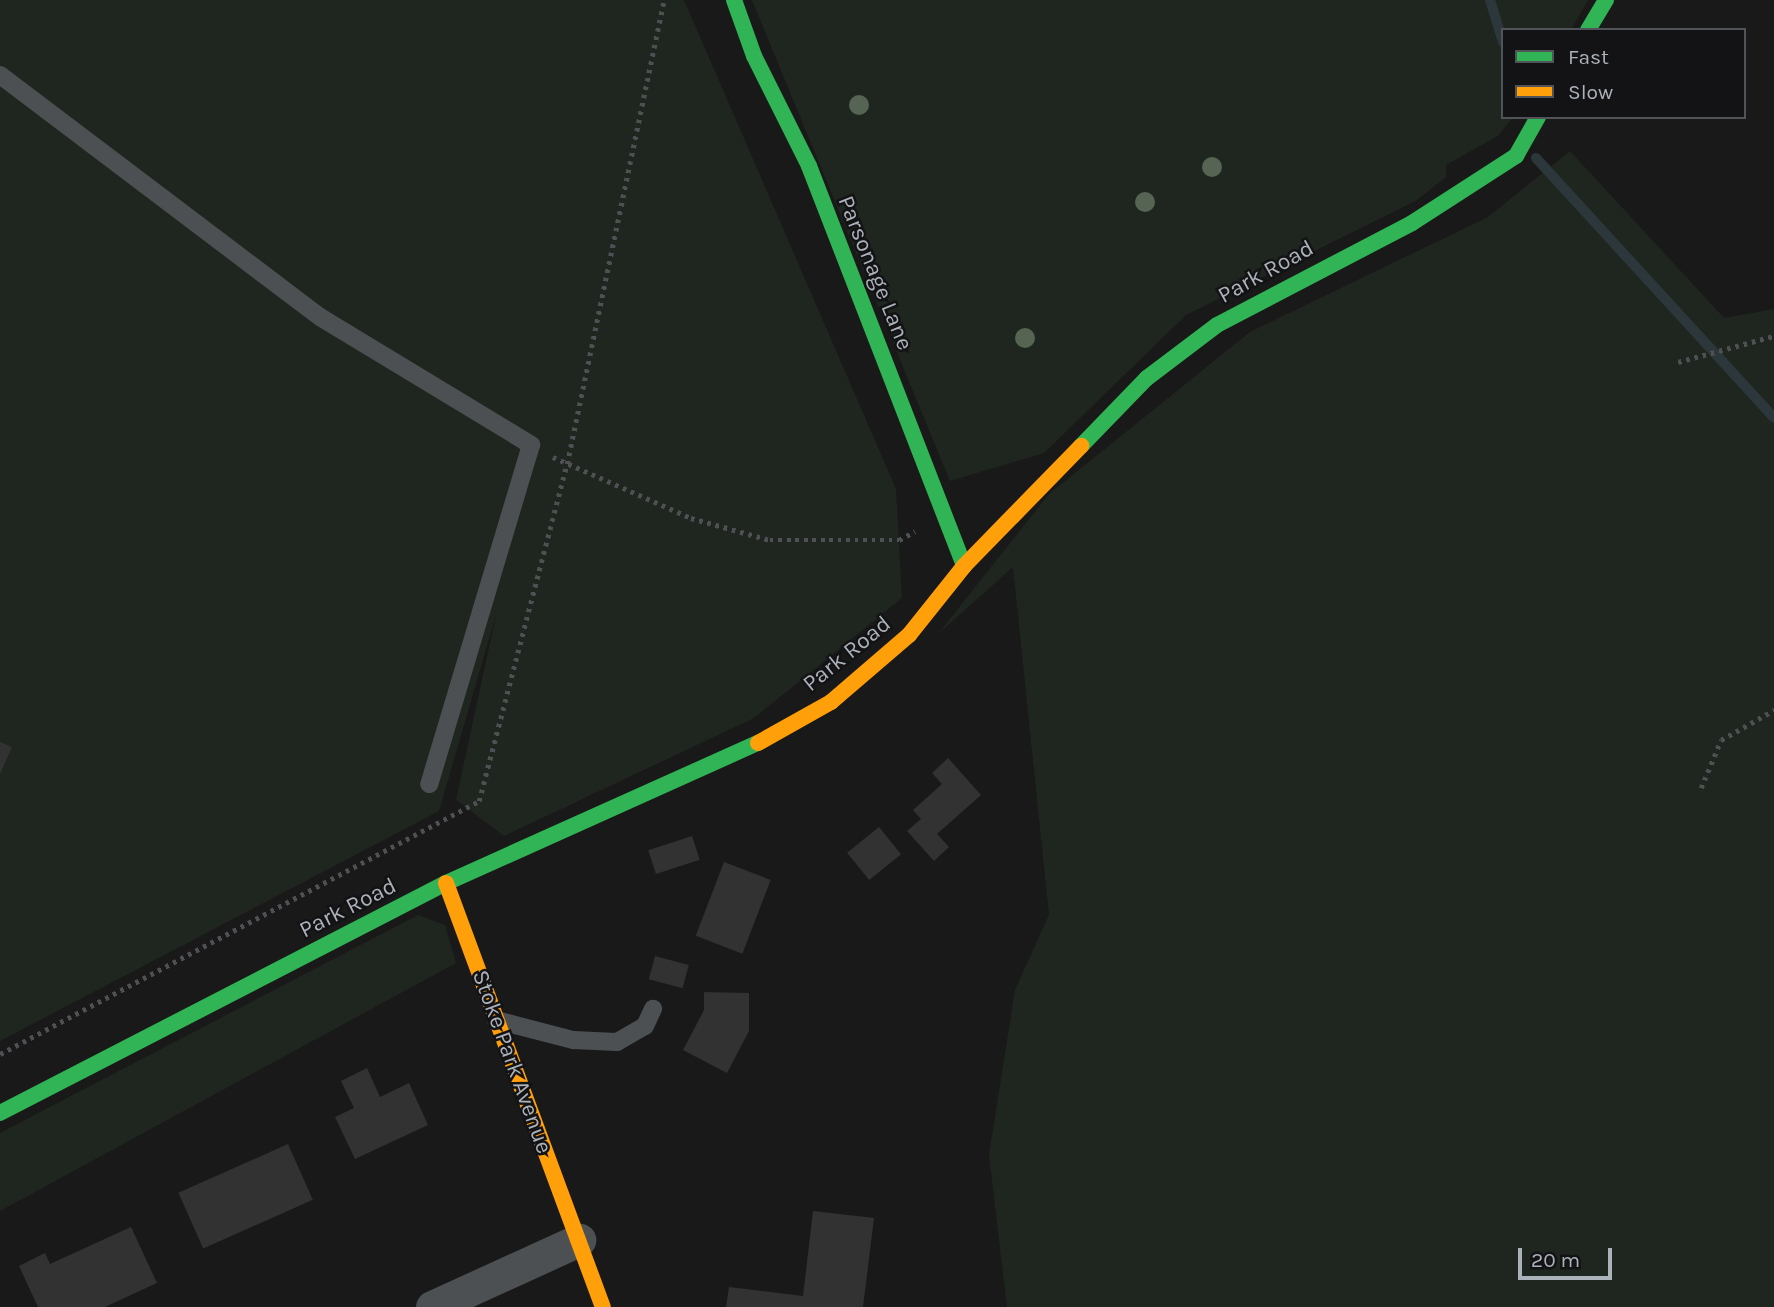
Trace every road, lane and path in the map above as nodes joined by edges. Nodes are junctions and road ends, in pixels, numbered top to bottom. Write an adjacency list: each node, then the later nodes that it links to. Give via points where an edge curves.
1 (664, 0): 10 (path)
2 (734, 0): 11 (main road, Parsonage Lane, via 754,56 808,166)
3 (1605, 0): 4 (main road)
4 (1589, 28)
5 (0, 75): 9 (lane, via 320,317)
6 (1537, 119): 12 (main road, Park Road, via 1516,156 1412,223 1217,325 1147,378)
7 (1774, 336): 8 (path)
8 (1678, 362)
9 (531, 445): 10 (path); 14 (lane)
10 (567, 464): 11 (path, via 691,518 771,540 899,540); 19 (path, via 479,801)
11 (946, 513): 12 (main road, Parsonage Lane)
12 (964, 566): 16 (main road, Park Road, via 909,635 831,702 732,758)
13 (1774, 710): 15 (path, via 1721,740)
14 (429, 784)
15 (1700, 788)
16 (446, 883): 18 (main road, Stoke Park Avenue); 20 (main road, Park Road)
17 (653, 1009): 18 (lane, via 645,1026 617,1042 593,1044)
18 (496, 1020): 21 (main road, Stoke Park Avenue)
19 (0, 1055)
20 (0, 1113)
21 (579, 1240): 22 (street); 23 (main road, Stoke Park Avenue)
22 (432, 1307)
23 (603, 1307)

